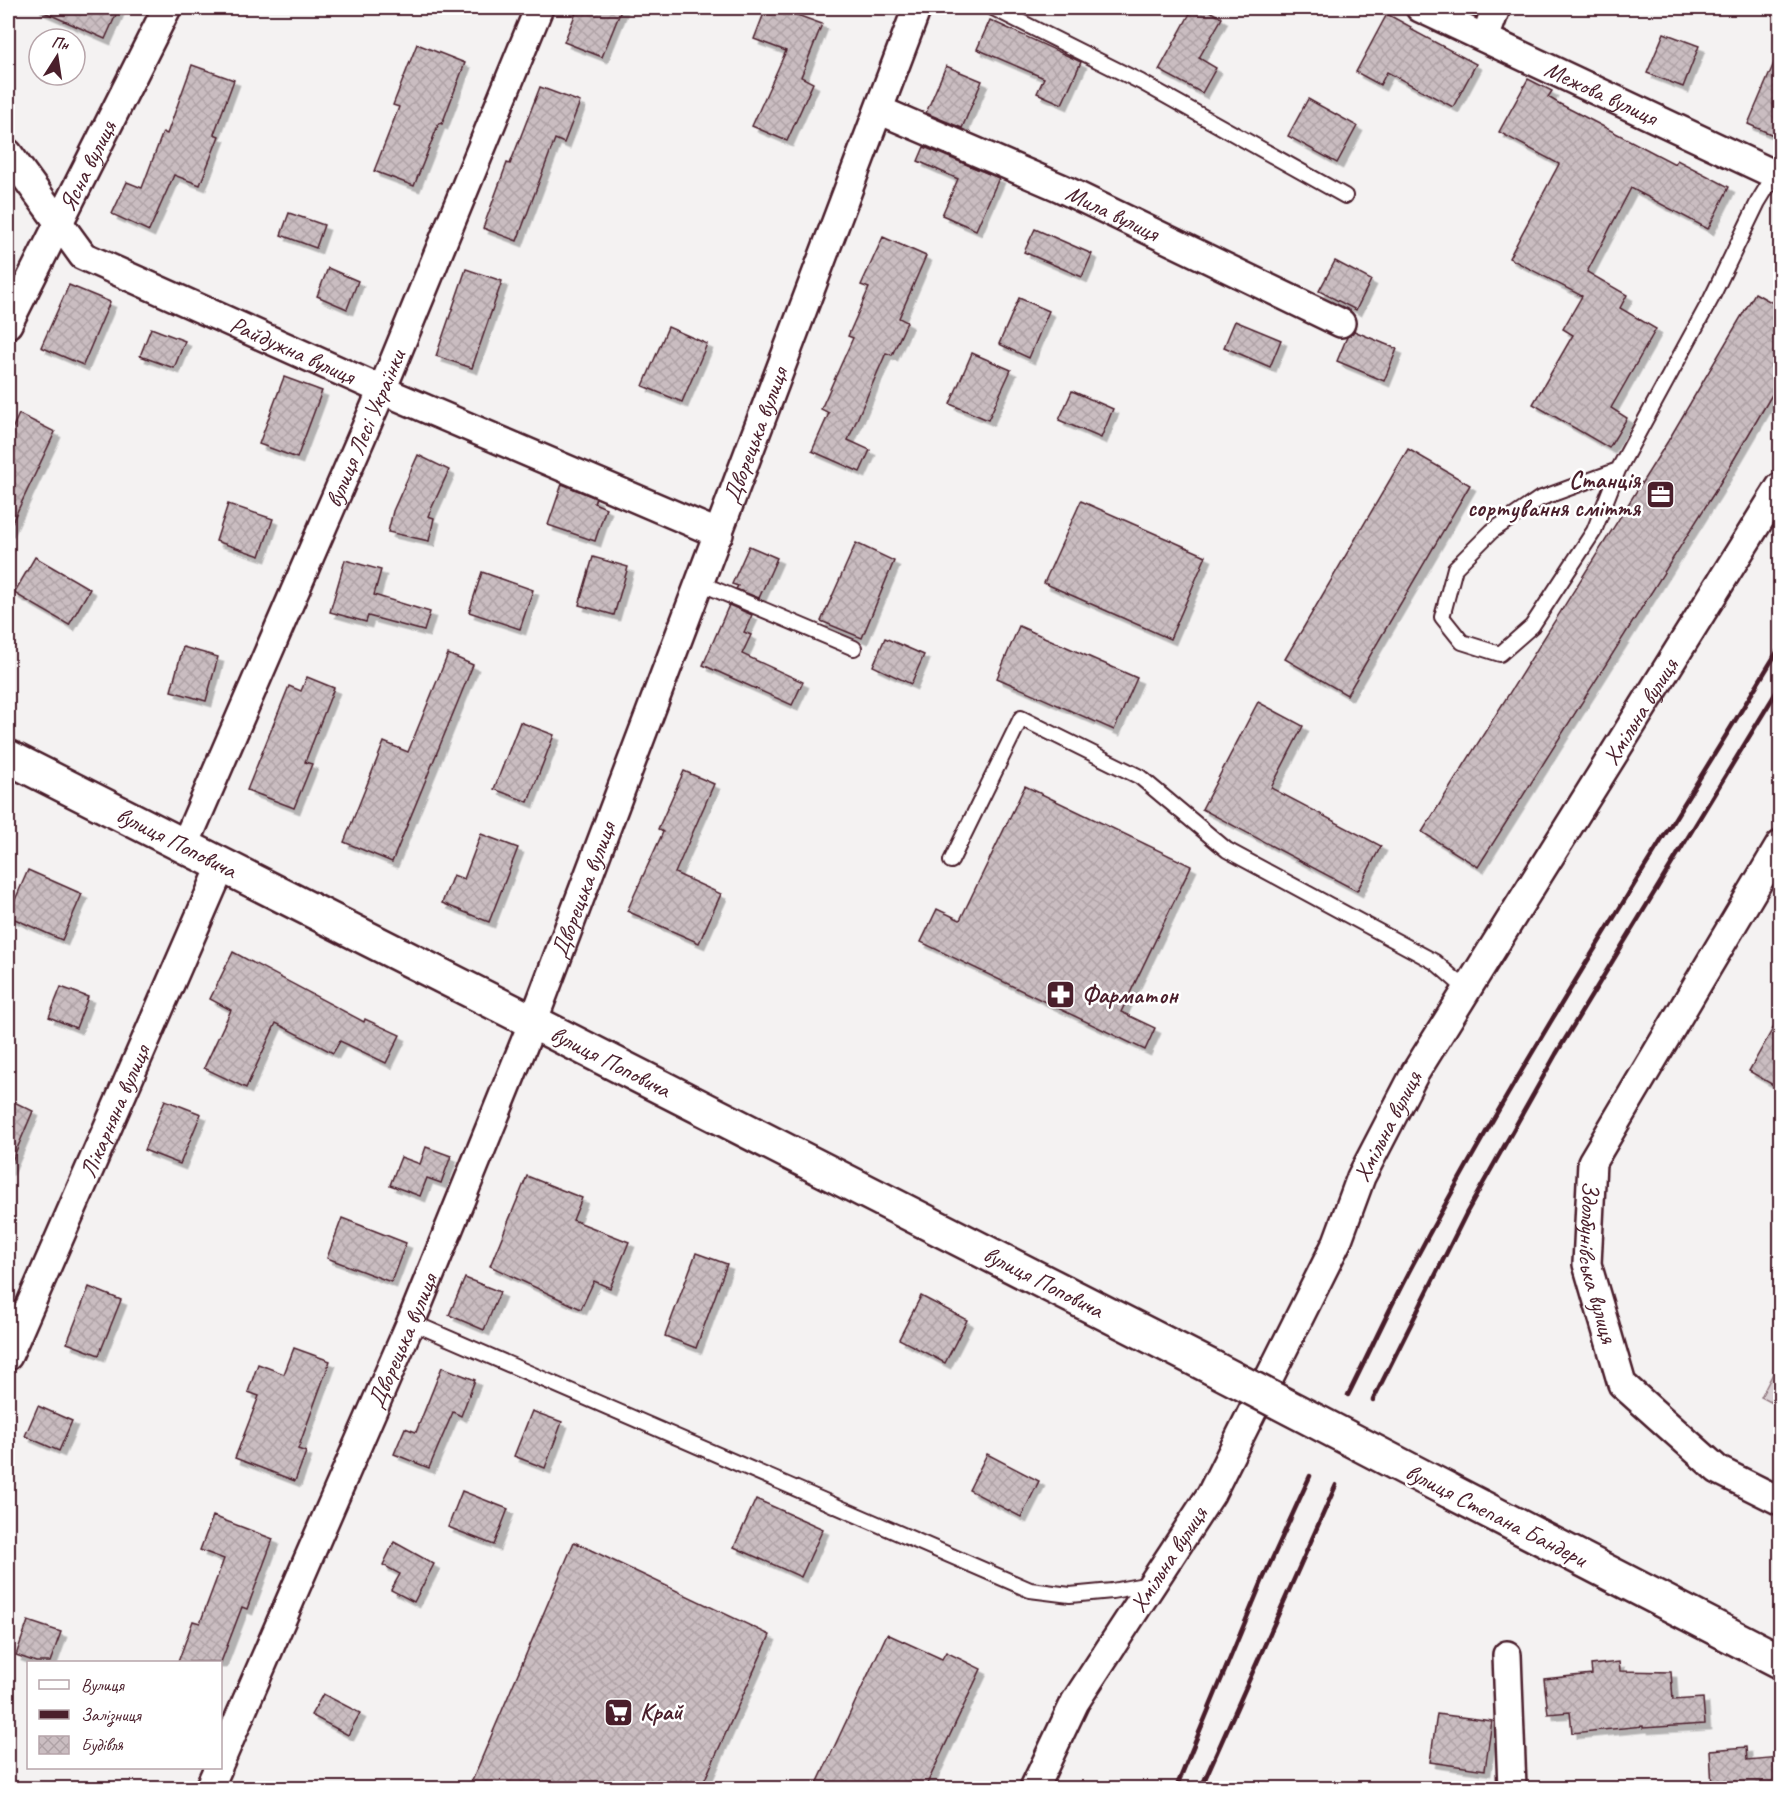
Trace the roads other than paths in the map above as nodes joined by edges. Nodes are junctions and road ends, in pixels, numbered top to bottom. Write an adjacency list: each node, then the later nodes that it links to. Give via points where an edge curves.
1 (167, 8): 12 (street, Ясна вулиця)
2 (539, 8): 15 (street, вулиця Лесі Українки)
3 (917, 8): 8 (street, Дворецька вулиця)
4 (993, 8): 11 (lane, via 1141,82)
5 (1420, 8): 7 (street, Межова вулиця)
6 (1496, 8): 7 (street)
7 (1485, 38): 10 (street, Межова вулиця)
8 (879, 110): 13 (street, Мила вулиця, via 1061,188); 18 (street, Дворецька вулиця)
9 (8, 153): 12 (street, Райдужна вулиця)
10 (1778, 176): 16 (lane, via 1758,202 1711,299)
11 (1345, 196)
12 (59, 225): 14 (street, Ясна вулиця); 15 (street, Райдужна вулиця, via 83,256)
13 (1341, 323)
14 (8, 324)
15 (382, 390): 18 (street, Райдужна вулиця); 23 (street, вулиця Лесі Українки)
16 (1618, 470): 16 (lane, via 1539,500 1492,531 1455,568 1442,617 1462,642 1500,654 1532,626 1594,531)
17 (1780, 487): 26 (street, Хмільна вулиця)
18 (719, 534): 19 (street, Дворецька вулиця)
19 (700, 583): 20 (lane); 27 (street, Дворецька вулиця)
20 (854, 648)
21 (8, 757): 23 (main road, вулиця Поповича)
22 (1780, 844): 31 (street, Здолбунівська вулиця, via 1592,1162 1587,1264 1623,1384 1718,1470)
23 (184, 847): 25 (main road, вулиця Поповича)
24 (951, 861): 26 (lane, via 1021,718 1140,777 1227,850 1435,962)
25 (222, 866): 27 (main road, вулиця Поповича); 29 (street, Лікарняна вулиця)
26 (1467, 990): 32 (street, Хмільна вулиця, via 1415,1073 1361,1178 1337,1242 1211,1494)
27 (533, 1022): 28 (street, Дворецька вулиця); 30 (main road, вулиця Поповича)
28 (411, 1322): 32 (lane, via 1029,1590 1070,1594); 35 (street, Дворецька вулиця)
29 (8, 1356)
30 (1213, 1368): 34 (main road, вулиця Степана Бандери, bridge)
31 (1780, 1501)
32 (1152, 1584): 38 (street, Хмільна вулиця, via 1076,1702)
33 (1507, 1655): 39 (street)
34 (1780, 1661)
35 (222, 1757)
36 (217, 1769): 37 (street)
37 (209, 1788)
38 (1034, 1788)
39 (1512, 1788)

